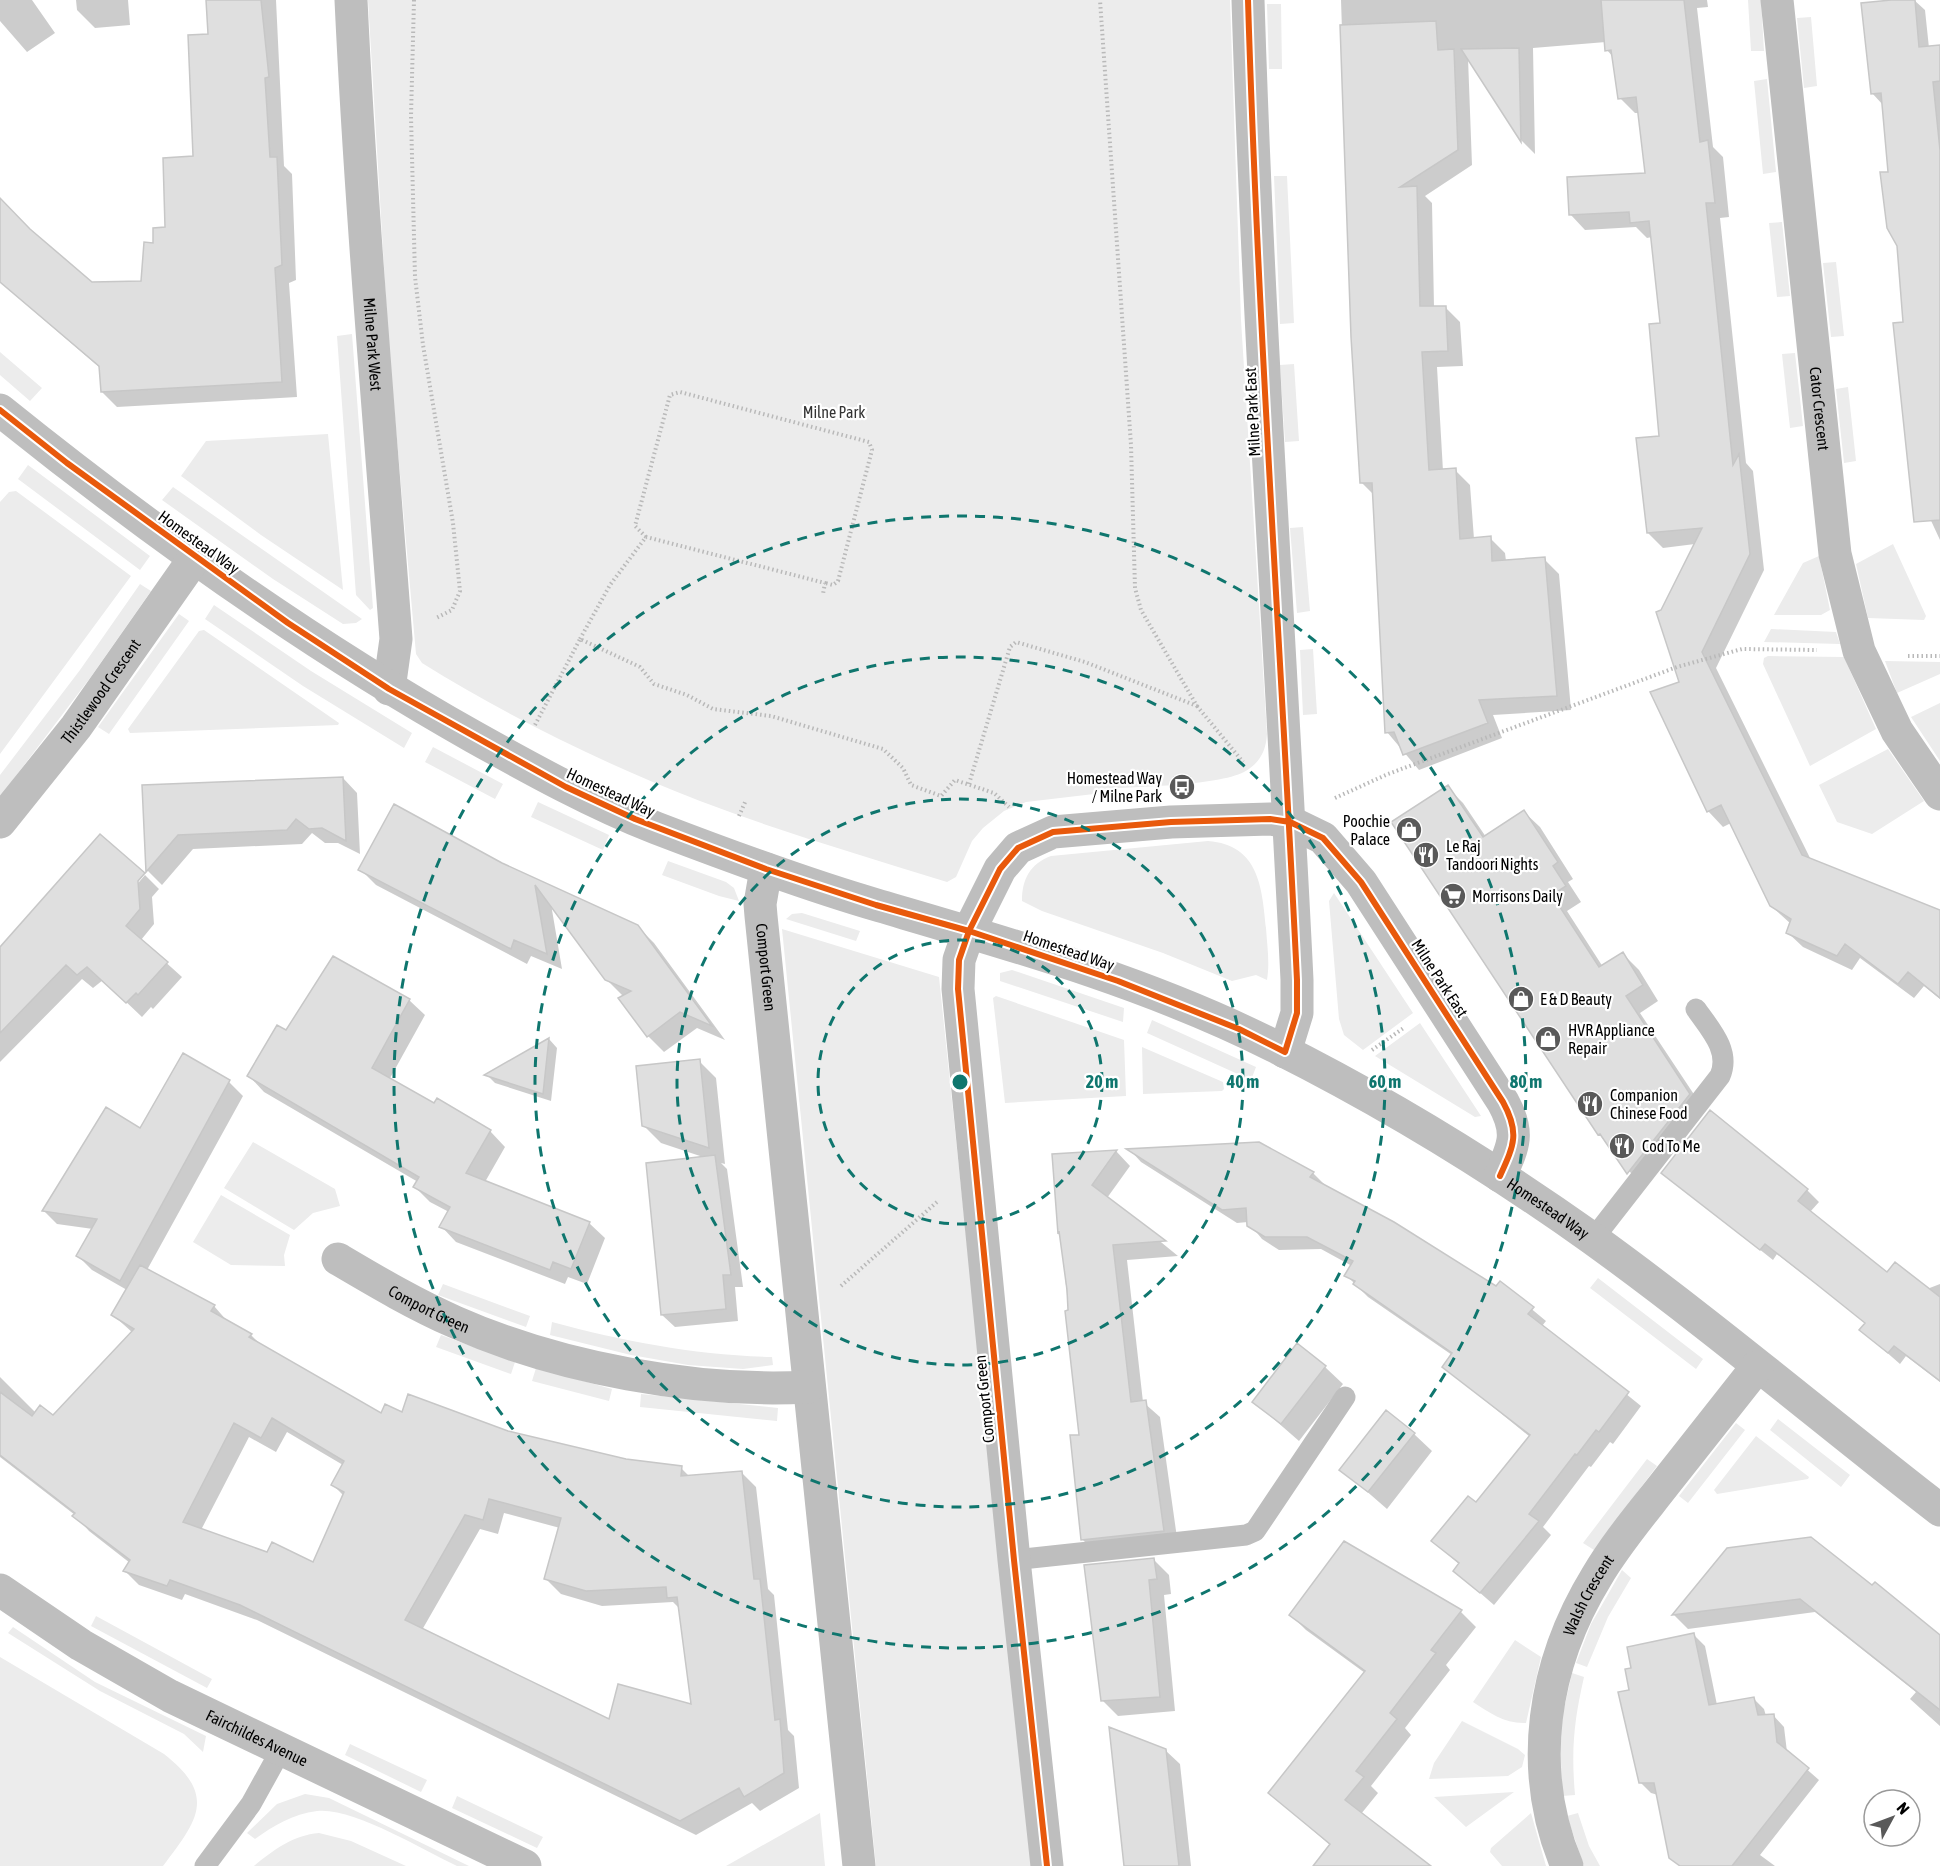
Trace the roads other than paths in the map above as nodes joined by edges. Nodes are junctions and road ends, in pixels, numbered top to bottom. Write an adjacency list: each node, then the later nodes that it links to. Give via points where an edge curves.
1 (351, 0): 6 (street, Milne Park West, via 354,99 396,630)
2 (1248, 0): 9 (street, Milne Park East, via 1264,409)
3 (1777, 0): 7 (street, Cator Crescent, via 1835,554 1859,651 1897,731)
4 (0, 410): 5 (street, Homestead Way)
5 (196, 556): 6 (street, Homestead Way); 8 (street, Thistlewood Crescent, via 82,718)
6 (389, 689): 10 (street, Homestead Way, via 517,761 635,819)
7 (1940, 794)
8 (0, 822)
9 (1290, 822): 11 (street, Milne Park East, via 1171,822 1053,832 1018,848 1000,869); 13 (street, Milne Park East, via 1298,1001); 14 (street, Milne Park East, via 1323,838 1348,865 1503,1102 1514,1126 1512,1151)
10 (766, 869): 11 (street, Homestead Way); 18 (street, Comport Green, via 760,904)
11 (969, 931): 13 (street, Homestead Way, via 1144,991); 21 (street, Comport Green, via 959,960 958,989)
12 (1696, 1009): 15 (lane, via 1722,1050 1720,1076)
13 (1285, 1052): 14 (street, Homestead Way)
14 (1500, 1176): 15 (street, Homestead Way)
15 (1593, 1239): 17 (street, Homestead Way)
16 (338, 1259): 18 (street, Comport Green, via 405,1299 456,1323 555,1356 695,1384)
17 (1757, 1367): 20 (street, Homestead Way); 28 (street, Walsh Crescent, via 1624,1536 1592,1585 1562,1648 1550,1686 1543,1762 1549,1814)
18 (808, 1387): 26 (street, Comport Green)
19 (1345, 1397): 21 (lane, via 1255,1531)
20 (1940, 1510)
21 (1014, 1560): 27 (street, Comport Green)
22 (0, 1590): 23 (street, Fairchildes Avenue, via 105,1660)
23 (282, 1748): 24 (lane, via 251,1804); 25 (street, Fairchildes Avenue)
24 (205, 1866)
25 (525, 1866)
26 (859, 1866)
27 (1047, 1866)
28 (1567, 1866)

